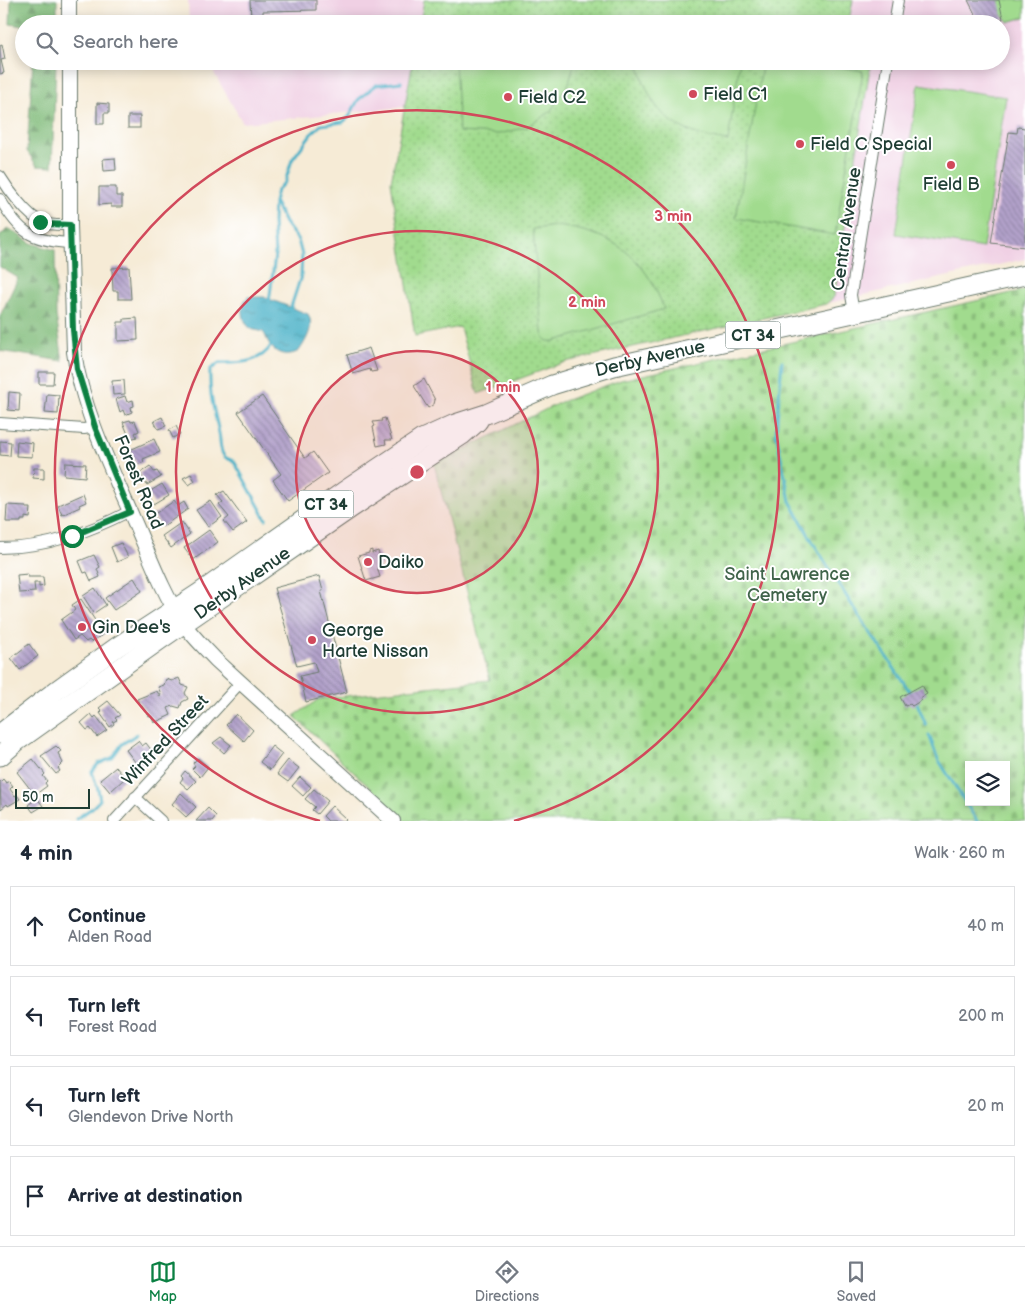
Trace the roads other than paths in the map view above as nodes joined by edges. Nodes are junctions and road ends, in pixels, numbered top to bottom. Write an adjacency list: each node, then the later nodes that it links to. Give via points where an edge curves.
1 (69, 0): 3 (main road)
2 (898, 0): 4 (street)
3 (69, 15)
4 (896, 15)
5 (70, 70): 9 (main road, Forest Road)
6 (887, 70): 12 (street, Central Avenue, via 851,295)
7 (0, 177): 9 (street, via 40,222)
8 (0, 200): 10 (street, via 10,216 32,236)
9 (70, 225): 10 (main road, Forest Road)
10 (70, 243): 14 (main road, Forest Road, via 77,369)
11 (1025, 275): 12 (highway, Derby Avenue / CT 34)
12 (854, 313): 17 (highway, Derby Avenue / CT 34, via 596,370 455,424 422,439 353,496)
13 (0, 423): 14 (street)
14 (95, 427): 15 (main road, Forest Road)
15 (130, 512): 16 (street, via 46,544); 17 (main road, Forest Road)
16 (0, 548)
17 (180, 616): 18 (main road, Forest Road, via 210,654); 19 (highway, Derby Avenue / CT 34, via 57,690); 20 (highway, Derby Avenue / CT 34)
18 (241, 682): 21 (street, Winfred Street); 24 (main road, Forest Road)
19 (0, 734)
20 (0, 756)
21 (135, 797): 22 (street, Winfred Street); 23 (street)
22 (114, 821)
23 (161, 821)
24 (393, 821)

